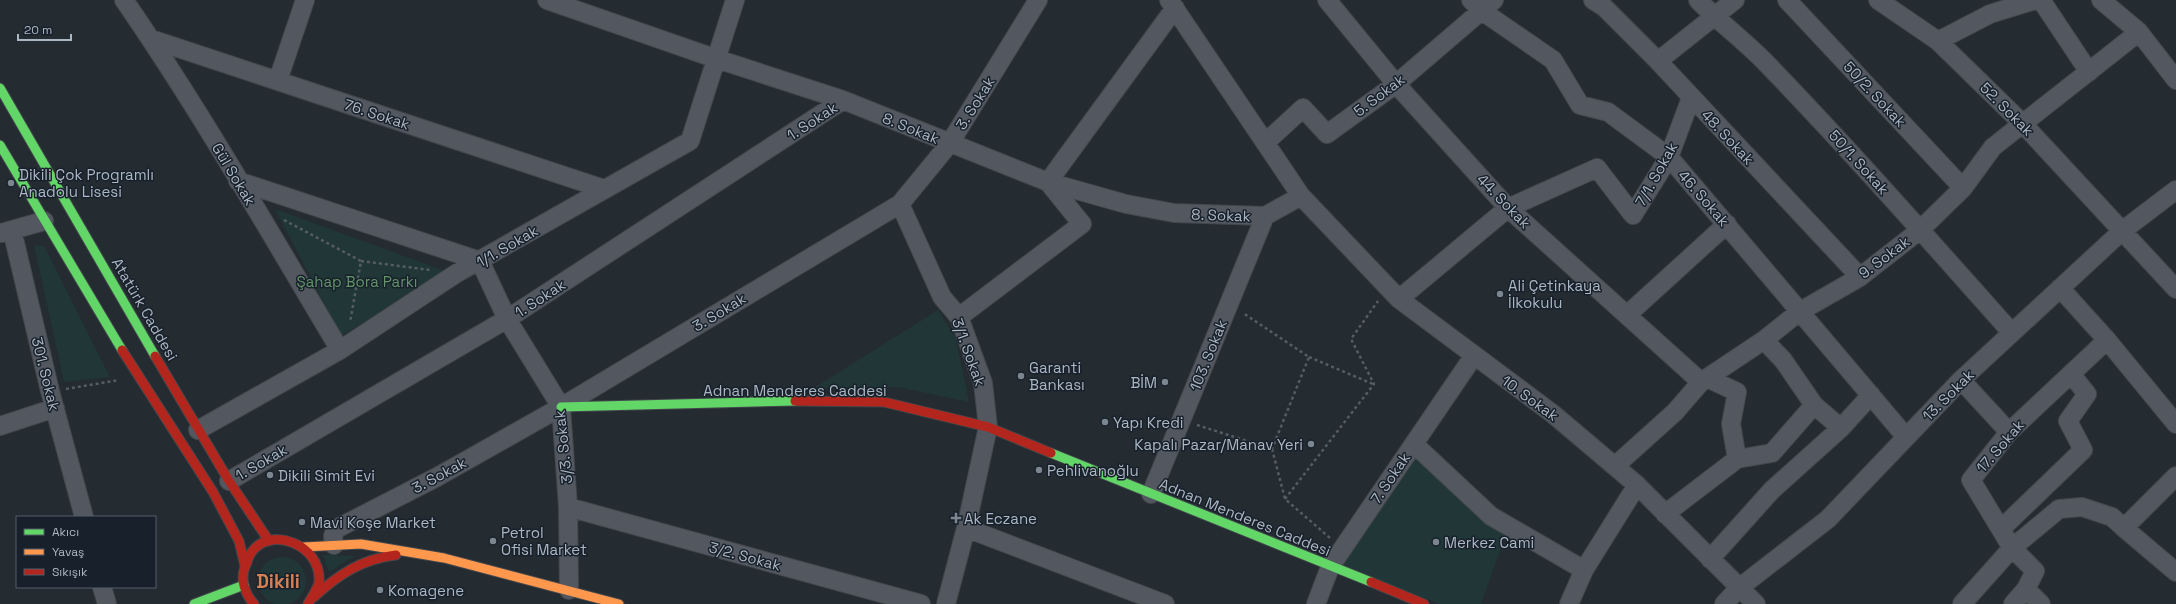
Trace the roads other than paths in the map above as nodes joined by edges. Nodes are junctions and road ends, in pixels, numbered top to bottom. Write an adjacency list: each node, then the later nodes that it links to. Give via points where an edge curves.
1 (124, 0): 19 (street, Gül Sokak)
2 (305, 0): 24 (street)
3 (547, 0): 21 (street, 8. Sokak)
4 (735, 0): 21 (street, 1/1. Sokak)
5 (1038, 0): 32 (street, 3. Sokak)
6 (1327, 0): 26 (street, 44. Sokak)
7 (1593, 0): 22 (street, 48. Sokak, via 1604,7)
8 (1698, 0): 17 (street, 50/1. Sokak)
9 (1735, 0): 17 (street)
10 (1786, 0): 37 (street, 50/2. Sokak)
11 (1878, 0): 20 (street, 52. Sokak)
12 (2034, 0): 20 (street, via 1990,14)
13 (2041, 0): 23 (street)
14 (2101, 0): 18 (street)
15 (1172, 4): 31 (street, 10. Sokak); 36 (street)
16 (1482, 4): 26 (street, 5. Sokak); 34 (street, 46. Sokak, via 1553,60 1580,105 1608,112)
17 (1714, 17): 22 (street); 46 (street, 50/1. Sokak, via 1765,62)
18 (2139, 32): 23 (street, 9. Sokak); 25 (street)
19 (151, 39): 24 (street, 76. Sokak); 35 (street, Gül Sokak)
20 (1938, 41): 30 (street, 52. Sokak)
21 (717, 59): 29 (street, 8. Sokak); 38 (street, 1/1. Sokak, via 690,141)
22 (1658, 61): 28 (street, 48. Sokak)
23 (2089, 72): 30 (street, 9. Sokak)
24 (278, 80): 38 (street, 76. Sokak)
25 (2176, 80)
26 (1396, 84): 31 (street, 5. Sokak, via 1327,134 1303,108); 42 (street, 44. Sokak)
27 (0, 88): 74 (main road, Atatürk Caddesi)
28 (1691, 98): 34 (street, 7/1. Sokak); 50 (street, 48. Sokak)
29 (843, 100): 32 (street, 8. Sokak); 57 (street, 1. Sokak)
30 (2023, 124): 37 (street, 9. Sokak, via 1993,147); 47 (street, 52. Sokak)
31 (1266, 142): 40 (street, 10. Sokak)
32 (950, 143): 36 (street, 8. Sokak); 41 (street, 3. Sokak)
33 (0, 145): 44 (main road)
34 (1669, 157): 42 (street, 7/1. Sokak, via 1633,215 1597,168); 45 (street, 46. Sokak)
35 (238, 180): 49 (street); 61 (street, Gül Sokak)
36 (1048, 182): 43 (street, 8. Sokak, via 1126,204 1174,213); 56 (street, via 1082,224)
37 (1963, 188): 46 (street, 9. Sokak)
38 (604, 189): 49 (street, 1/1. Sokak)
39 (2176, 190): 47 (street, 13. Sokak)
40 (1301, 196): 43 (street, 8. Sokak); 53 (street, 10. Sokak)
41 (900, 204): 56 (street, 3/1. Sokak, via 942,297); 68 (street, 3. Sokak)
42 (1508, 208): 53 (street); 55 (street, 44. Sokak)
43 (1265, 216): 83 (street, 103. Sokak)
44 (44, 221): 48 (street); 96 (main road, via 138,377 213,492 239,541)
45 (1726, 224): 54 (street, 46. Sokak); 55 (street)
46 (1920, 230): 50 (street, 9. Sokak); 58 (street, 50/1. Sokak)
47 (2122, 231): 51 (street, 13. Sokak); 52 (street, 52. Sokak)
48 (6, 232): 69 (street, 301. Sokak)
49 (480, 261): 57 (street, 3/3. Sokak); 61 (street, 1/1. Sokak, via 457,273)
50 (1860, 277): 54 (street, 9. Sokak)
51 (2060, 288): 58 (street, 13. Sokak); 60 (street)
52 (2176, 289)
53 (1393, 294): 62 (street, 10. Sokak)
54 (1799, 312): 59 (street, 9. Sokak); 66 (street, 46. Sokak)
55 (1627, 315): 64 (street, 44. Sokak)
56 (959, 317): 72 (street, 3/1. Sokak, via 983,383)
57 (506, 319): 68 (street, 3/3. Sokak); 81 (street, 1. Sokak)
58 (2012, 333): 65 (street, 13. Sokak)
59 (1764, 340): 64 (street, 9. Sokak); 67 (street, via 1783,360)
60 (2107, 340): 63 (street, 17. Sokak); 70 (street)
61 (343, 348): 74 (street, 1/1. Sokak)
62 (1474, 357): 77 (street, 7. Sokak); 79 (street, 10. Sokak, via 1553,414)
63 (2071, 374): 75 (street, 17. Sokak); 89 (street, via 2087,394 2068,421 2083,450)
64 (1704, 380): 78 (street, 44. Sokak, via 1737,392 1731,424); 79 (street, 9. Sokak, via 1675,412)
65 (1961, 380): 75 (street); 76 (street, 13. Sokak)
66 (1870, 394): 73 (street); 76 (street, 46. Sokak)
67 (1814, 405): 73 (street); 78 (street, via 1772,453)
68 (561, 407): 72 (main road, Adnan Menderes Caddesi, via 770,401 884,402); 84 (street, 3/3. Sokak); 91 (street, 3. Sokak, via 437,477 336,529 333,536)
69 (55, 408): 71 (street); 86 (street, 301. Sokak)
70 (2174, 417)
71 (0, 426)
72 (988, 427): 83 (main road, Adnan Menderes Caddesi); 87 (street, 3/1. Sokak)
73 (1841, 428): 95 (street, via 1772,490)
74 (198, 430): 81 (main road, Atatürk Caddesi)
75 (2009, 432): 89 (street, 17. Sokak, via 1971,480)
76 (1906, 437): 102 (street, 13. Sokak, via 1828,519)
77 (1414, 444): 97 (street, 7. Sokak); 98 (street, via 1491,516)
78 (1737, 459): 85 (street)
79 (1615, 466): 82 (street, 10. Sokak)
80 (2176, 476): 88 (street)
81 (229, 480): 90 (main road, Atatürk Caddesi)
82 (1637, 485): 85 (street, 10. Sokak); 98 (street)
83 (1151, 494): 97 (main road, Adnan Menderes Caddesi)
84 (568, 507): 104 (street, 3/3. Sokak); 110 (street, 3/2. Sokak)
85 (1665, 514): 95 (street, 10. Sokak)
86 (84, 516)
87 (966, 528): 111 (street, 3/1. Sokak); 112 (street)
88 (2124, 528): 93 (street, via 2112,517 2082,507 2059,509); 99 (street)
89 (2001, 529): 93 (street, 17. Sokak)
90 (269, 541): 92 (main road, via 294,541); 96 (main road, via 250,555)
91 (334, 545): 92 (main road); 94 (main road, via 361,544)
92 (304, 547): 105 (main road, via 312,555 319,576 318,587)
93 (2012, 548): 103 (street, 17. Sokak, via 2034,571); 118 (street)
94 (417, 554): 104 (main road, via 462,561); 105 (main road, via 377,557 360,563 344,571)
95 (1710, 559): 102 (street, 10. Sokak)
96 (245, 566): 100 (main road)
97 (1330, 567): 113 (street, 7. Sokak); 114 (main road, Adnan Menderes Caddesi)
98 (1584, 570): 115 (street)
99 (2176, 572)
100 (244, 585): 107 (main road); 108 (main road)
101 (102, 588): 106 (street)
102 (1739, 588): 116 (street, 13. Sokak); 117 (street, 10. Sokak)
103 (2026, 589): 119 (street); 120 (street)
104 (569, 590): 109 (main road)
105 (311, 600)
106 (107, 604)
107 (194, 604)
108 (254, 604)
109 (620, 604)
110 (921, 604)
111 (946, 604)
112 (1165, 604)
113 (1316, 604)
114 (1424, 604)
115 (1568, 604)
116 (1724, 604)
117 (1756, 604)
118 (1962, 604)
119 (2013, 604)
120 (2041, 604)

